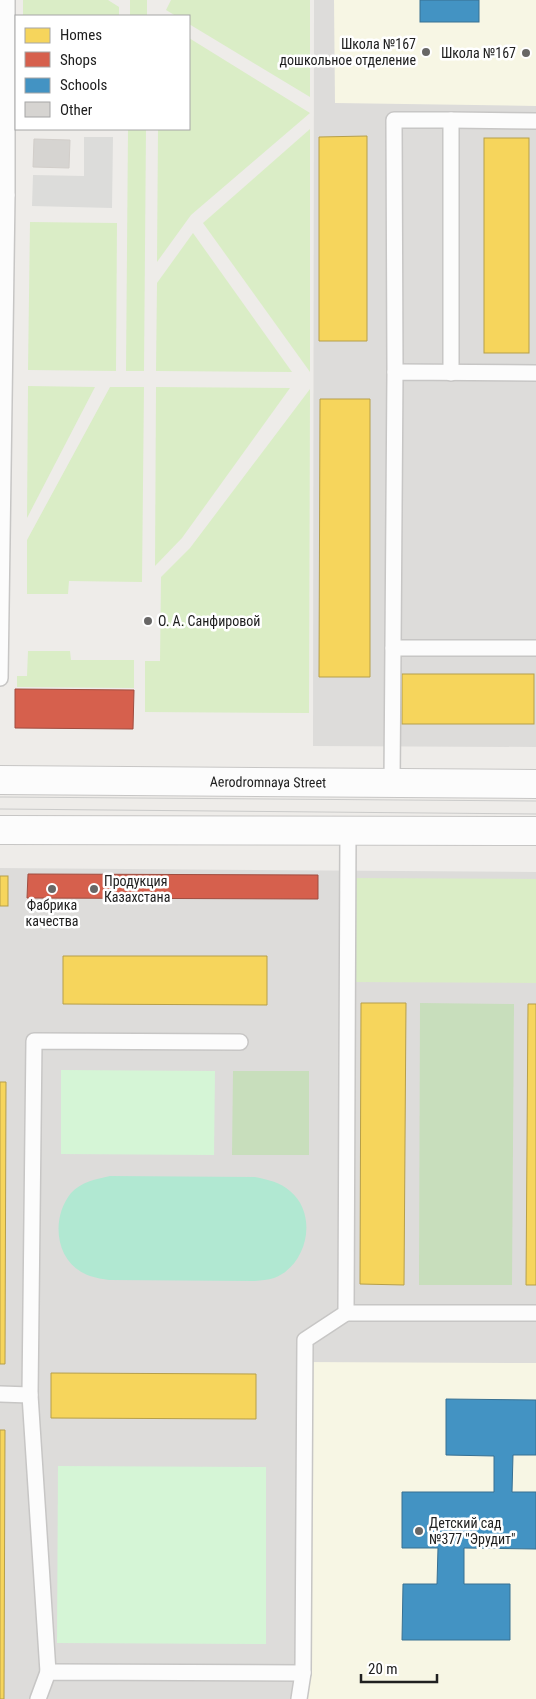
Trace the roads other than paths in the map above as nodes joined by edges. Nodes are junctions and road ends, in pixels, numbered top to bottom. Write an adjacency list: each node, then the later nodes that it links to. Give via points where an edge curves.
1 (7, 0): 4 (lane)
2 (451, 120): 3 (lane); 5 (lane, via 394,120); 6 (lane)
3 (536, 121)
4 (4, 195): 8 (lane)
5 (394, 372): 6 (lane); 9 (lane)
6 (451, 373): 7 (lane)
7 (536, 373)
8 (0, 632): 11 (lane)
9 (393, 648): 10 (lane); 13 (lane)
10 (536, 648)
11 (0, 678)
12 (0, 780): 13 (street, Aerodromnaya Street)
13 (392, 783): 14 (street, Aerodromnaya Street)
14 (536, 784)
15 (0, 830): 16 (street)
16 (348, 831): 17 (street); 19 (lane)
17 (536, 831)
18 (240, 1042): 22 (lane, via 34,1041)
19 (346, 1313): 20 (lane); 24 (lane, via 306,1340)
20 (536, 1313)
21 (0, 1394): 22 (lane)
22 (30, 1395): 23 (lane)
23 (48, 1672): 24 (lane); 25 (lane)
24 (303, 1673): 26 (lane)
25 (38, 1699)
26 (299, 1699)

